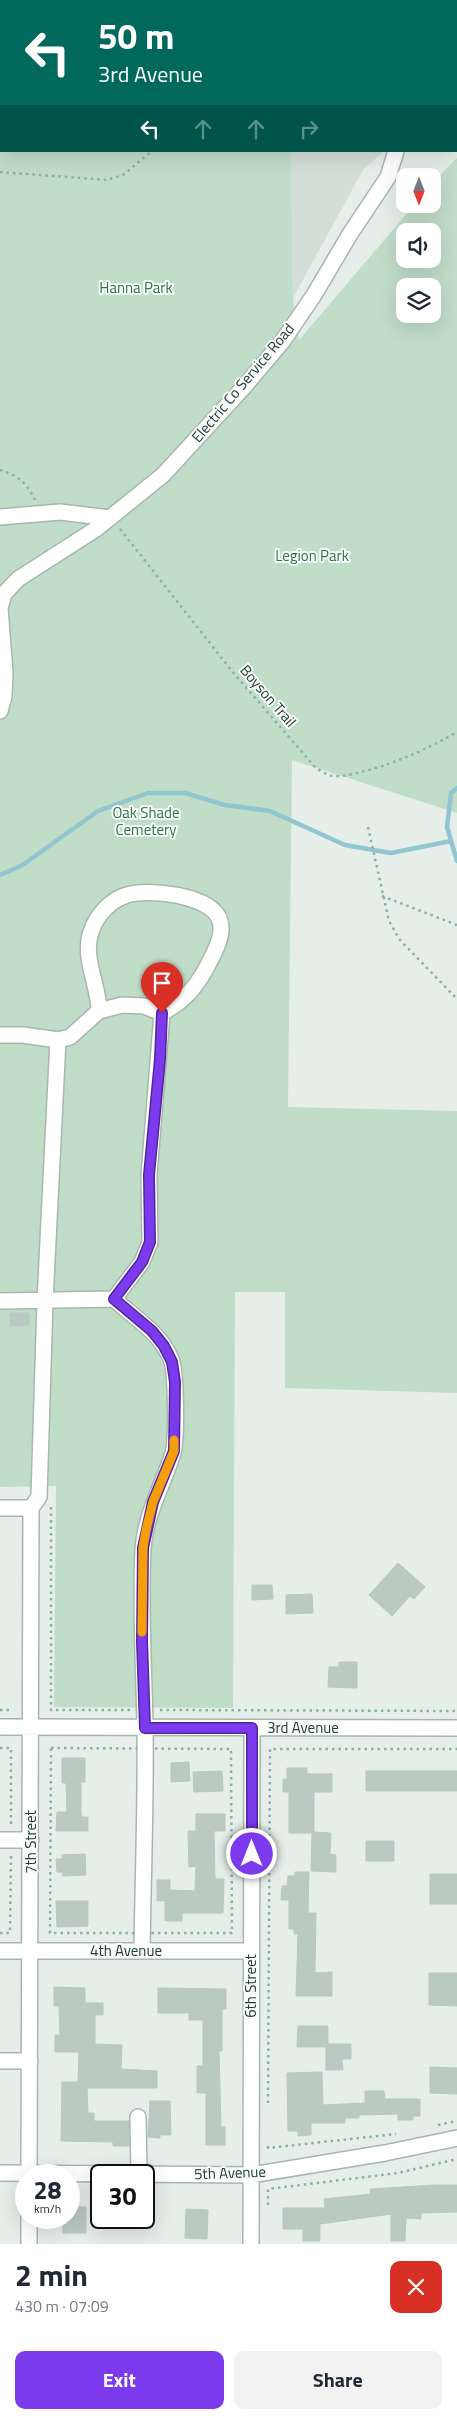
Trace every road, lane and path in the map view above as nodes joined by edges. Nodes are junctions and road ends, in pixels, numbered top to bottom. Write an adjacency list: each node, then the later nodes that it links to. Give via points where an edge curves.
1 (151, 152): 3 (path, via 124,175 107,180)
2 (396, 152): 7 (street, Electric Co Service Road, via 388,177 282,342 163,475)
3 (0, 172)
4 (0, 470): 5 (path, via 26,484)
5 (39, 514): 6 (street); 7 (street, via 60,512)
6 (0, 517)
7 (110, 518): 8 (street, Electric Co Service Road, via 18,580 4,594 0,608 6,672); 9 (path, Boyson Trail, via 231,670 315,767 325,774 350,775 387,765)
8 (0, 711)
9 (457, 732)
10 (368, 827): 11 (path)
11 (382, 896): 12 (path); 13 (path, via 389,921 400,940)
12 (457, 925)
13 (457, 998)
14 (99, 1011): 15 (street, via 122,1005 144,1006); 15 (street, via 98,988 88,949 91,933 108,906 125,895 141,891 193,900 205,905 220,919 219,941 202,978 180,1003); 17 (street, via 70,1036)
15 (162, 1013): 18 (street, via 149,1175 150,1242 142,1262)
16 (0, 1035): 17 (street)
17 (58, 1040): 20 (street)
18 (114, 1299): 20 (street); 26 (street, via 152,1331 164,1346 172,1362 175,1382 174,1451 153,1502 143,1548)
19 (0, 1301): 20 (street)
20 (45, 1301): 23 (street, via 39,1497)
21 (51, 1500): 26 (path, via 51,1710)
22 (0, 1508): 23 (street)
23 (31, 1508): 29 (street, 7th Street)
24 (0, 1710): 25 (path)
25 (12, 1710)
26 (144, 1710): 27 (path); 30 (street)
27 (457, 1711)
28 (0, 1727): 29 (street, 3rd Avenue)
29 (32, 1727): 30 (street, 3rd Avenue); 35 (street, 7th Street)
30 (145, 1728): 31 (street, 3rd Avenue); 38 (street)
31 (252, 1728): 32 (street, 3rd Avenue); 39 (street, 6th Street)
32 (457, 1728)
33 (457, 1749): 42 (path, via 270,1749)
34 (0, 1840): 35 (street)
35 (31, 1840): 37 (street, 7th Street)
36 (0, 1951): 37 (street, 4th Avenue)
37 (31, 1951): 38 (street, 4th Avenue); 41 (street, 7th Street)
38 (142, 1951): 39 (street, 4th Avenue)
39 (251, 1951): 55 (street, 6th Street)
40 (0, 2061): 41 (street)
41 (30, 2061): 50 (street, 7th Street)
42 (268, 2109)
43 (138, 2117): 51 (street)
44 (457, 2121): 45 (path)
45 (428, 2127)
46 (400, 2133): 48 (path, via 268,2148)
47 (457, 2138): 55 (street, 5th Avenue)
48 (268, 2139)
49 (457, 2160): 56 (path, via 398,2173 268,2190)
50 (29, 2164)
51 (139, 2164)
52 (0, 2173): 53 (street, 5th Avenue)
53 (15, 2174)
54 (155, 2174): 55 (street, 5th Avenue)
55 (251, 2175): 59 (street, 6th Street)
56 (268, 2208)
57 (29, 2229): 58 (street)
58 (29, 2244)
59 (251, 2244)

